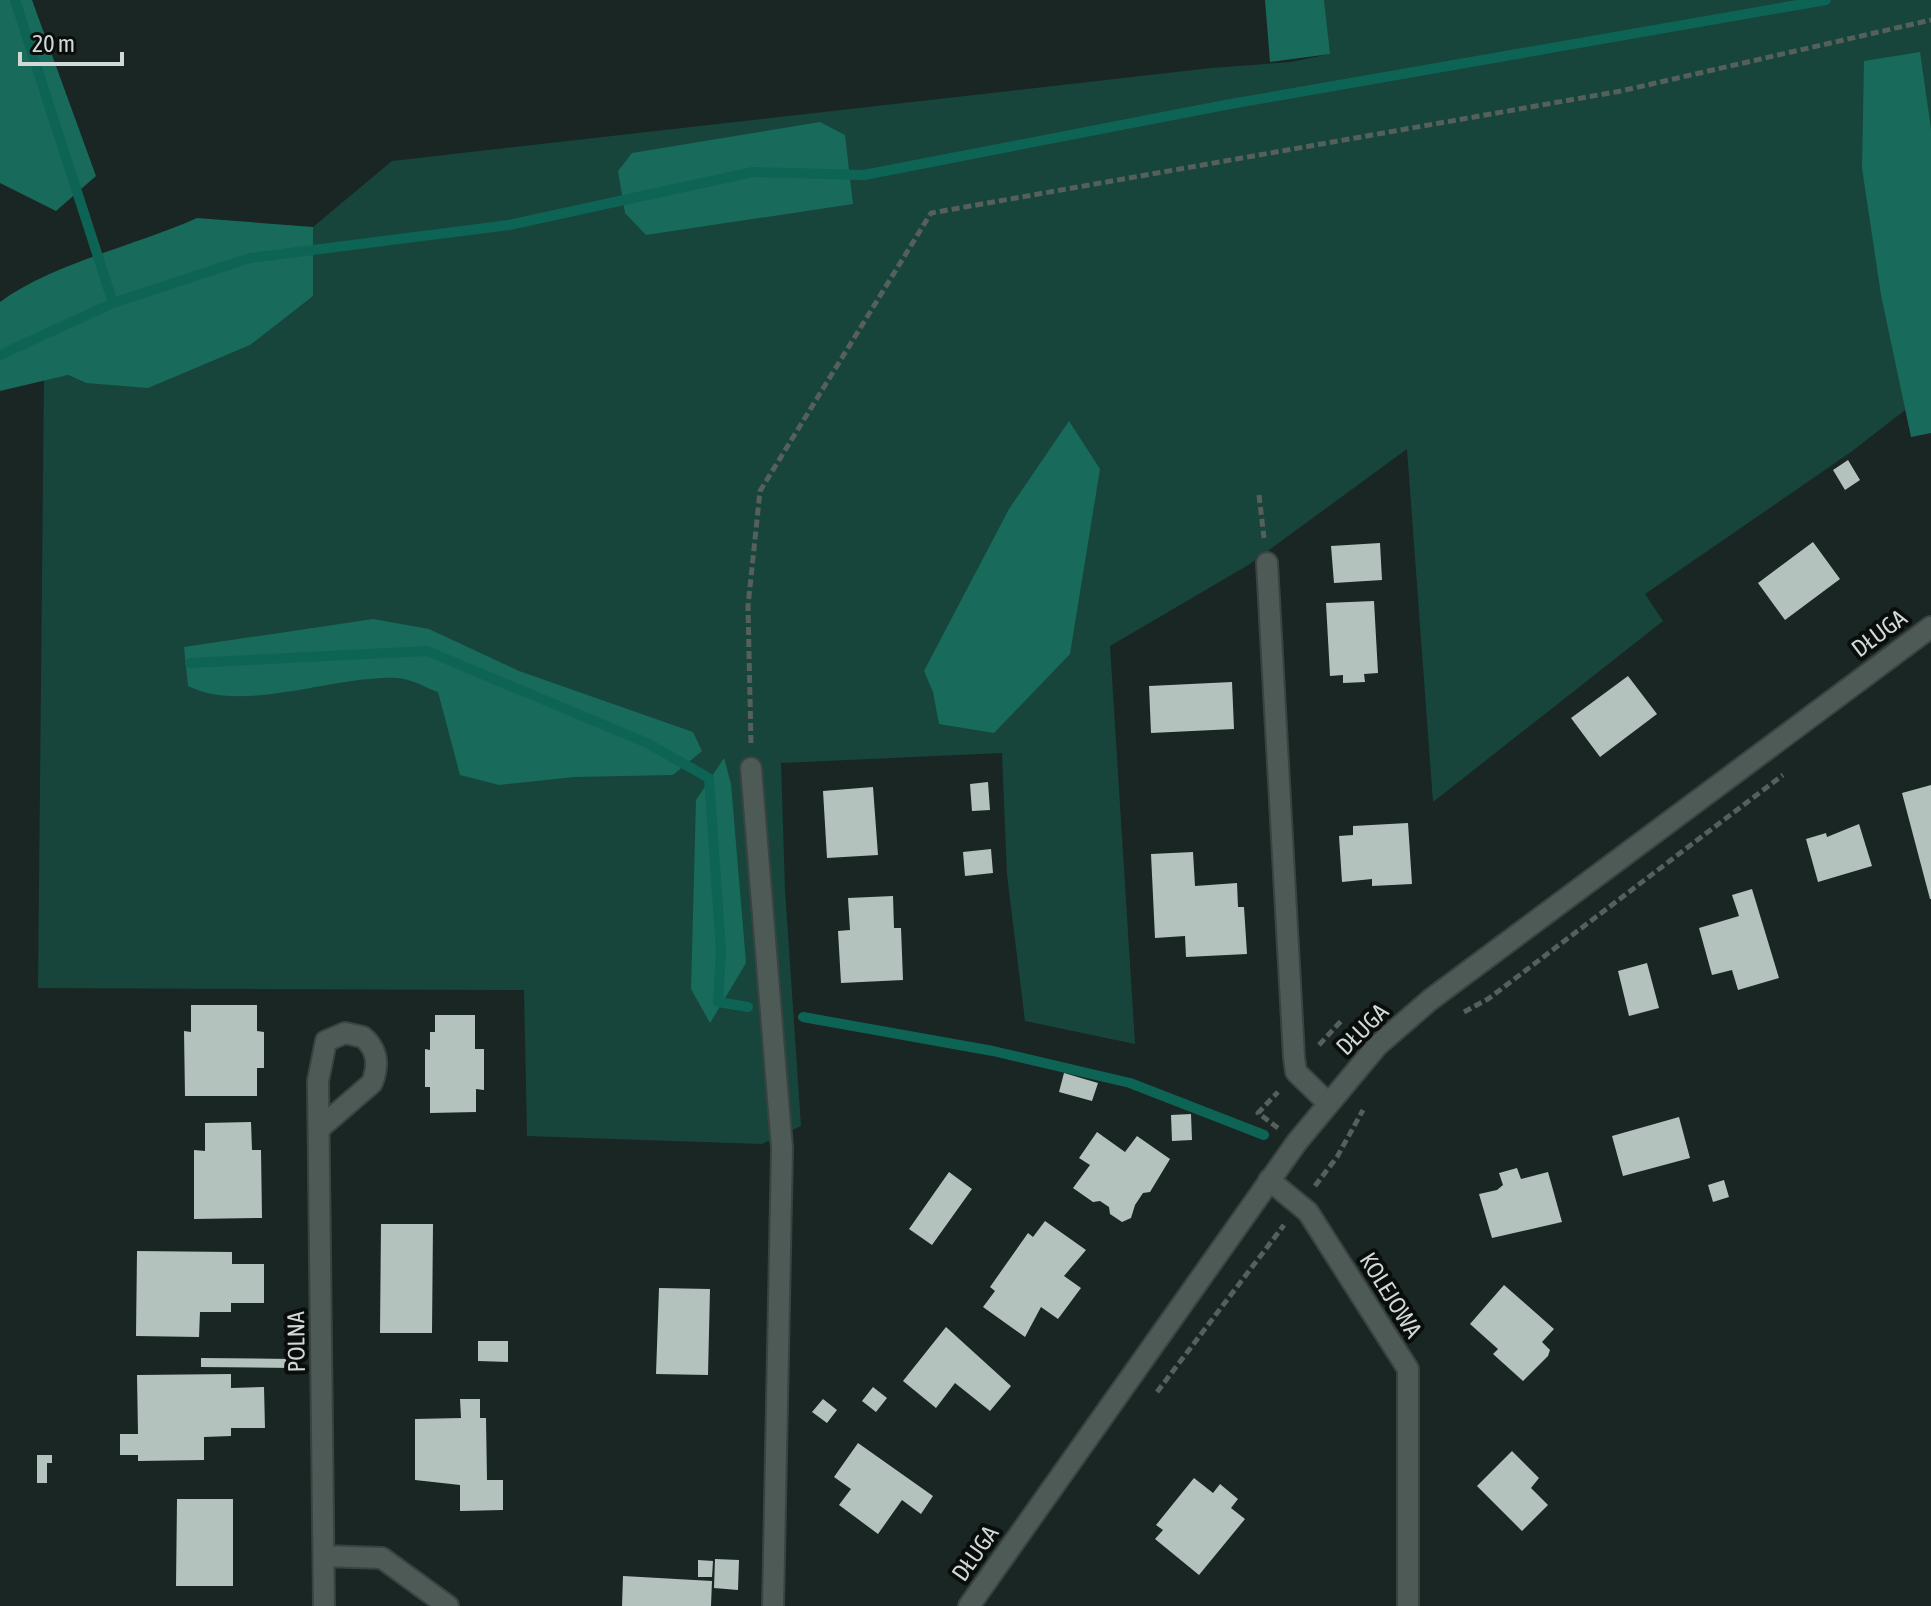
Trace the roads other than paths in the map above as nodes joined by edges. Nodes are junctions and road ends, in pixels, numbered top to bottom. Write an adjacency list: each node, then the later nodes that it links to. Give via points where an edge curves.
1 (1267, 563): 4 (street, via 1294,1057 1296,1072)
2 (1931, 627): 4 (street, DŁUGA, via 1430,1000 1377,1046)
3 (751, 768): 10 (street, via 782,1148)
4 (1328, 1103): 6 (street, DŁUGA)
5 (320, 1128): 7 (street, POLNA)
6 (1269, 1180): 11 (street, DŁUGA); 12 (street, KOLEJOWA, via 1300,1205 1408,1369)
7 (324, 1556): 8 (street, POLNA); 9 (street, via 382,1558)
8 (324, 1606)
9 (448, 1606)
10 (773, 1606)
11 (969, 1606)
12 (1408, 1606)

